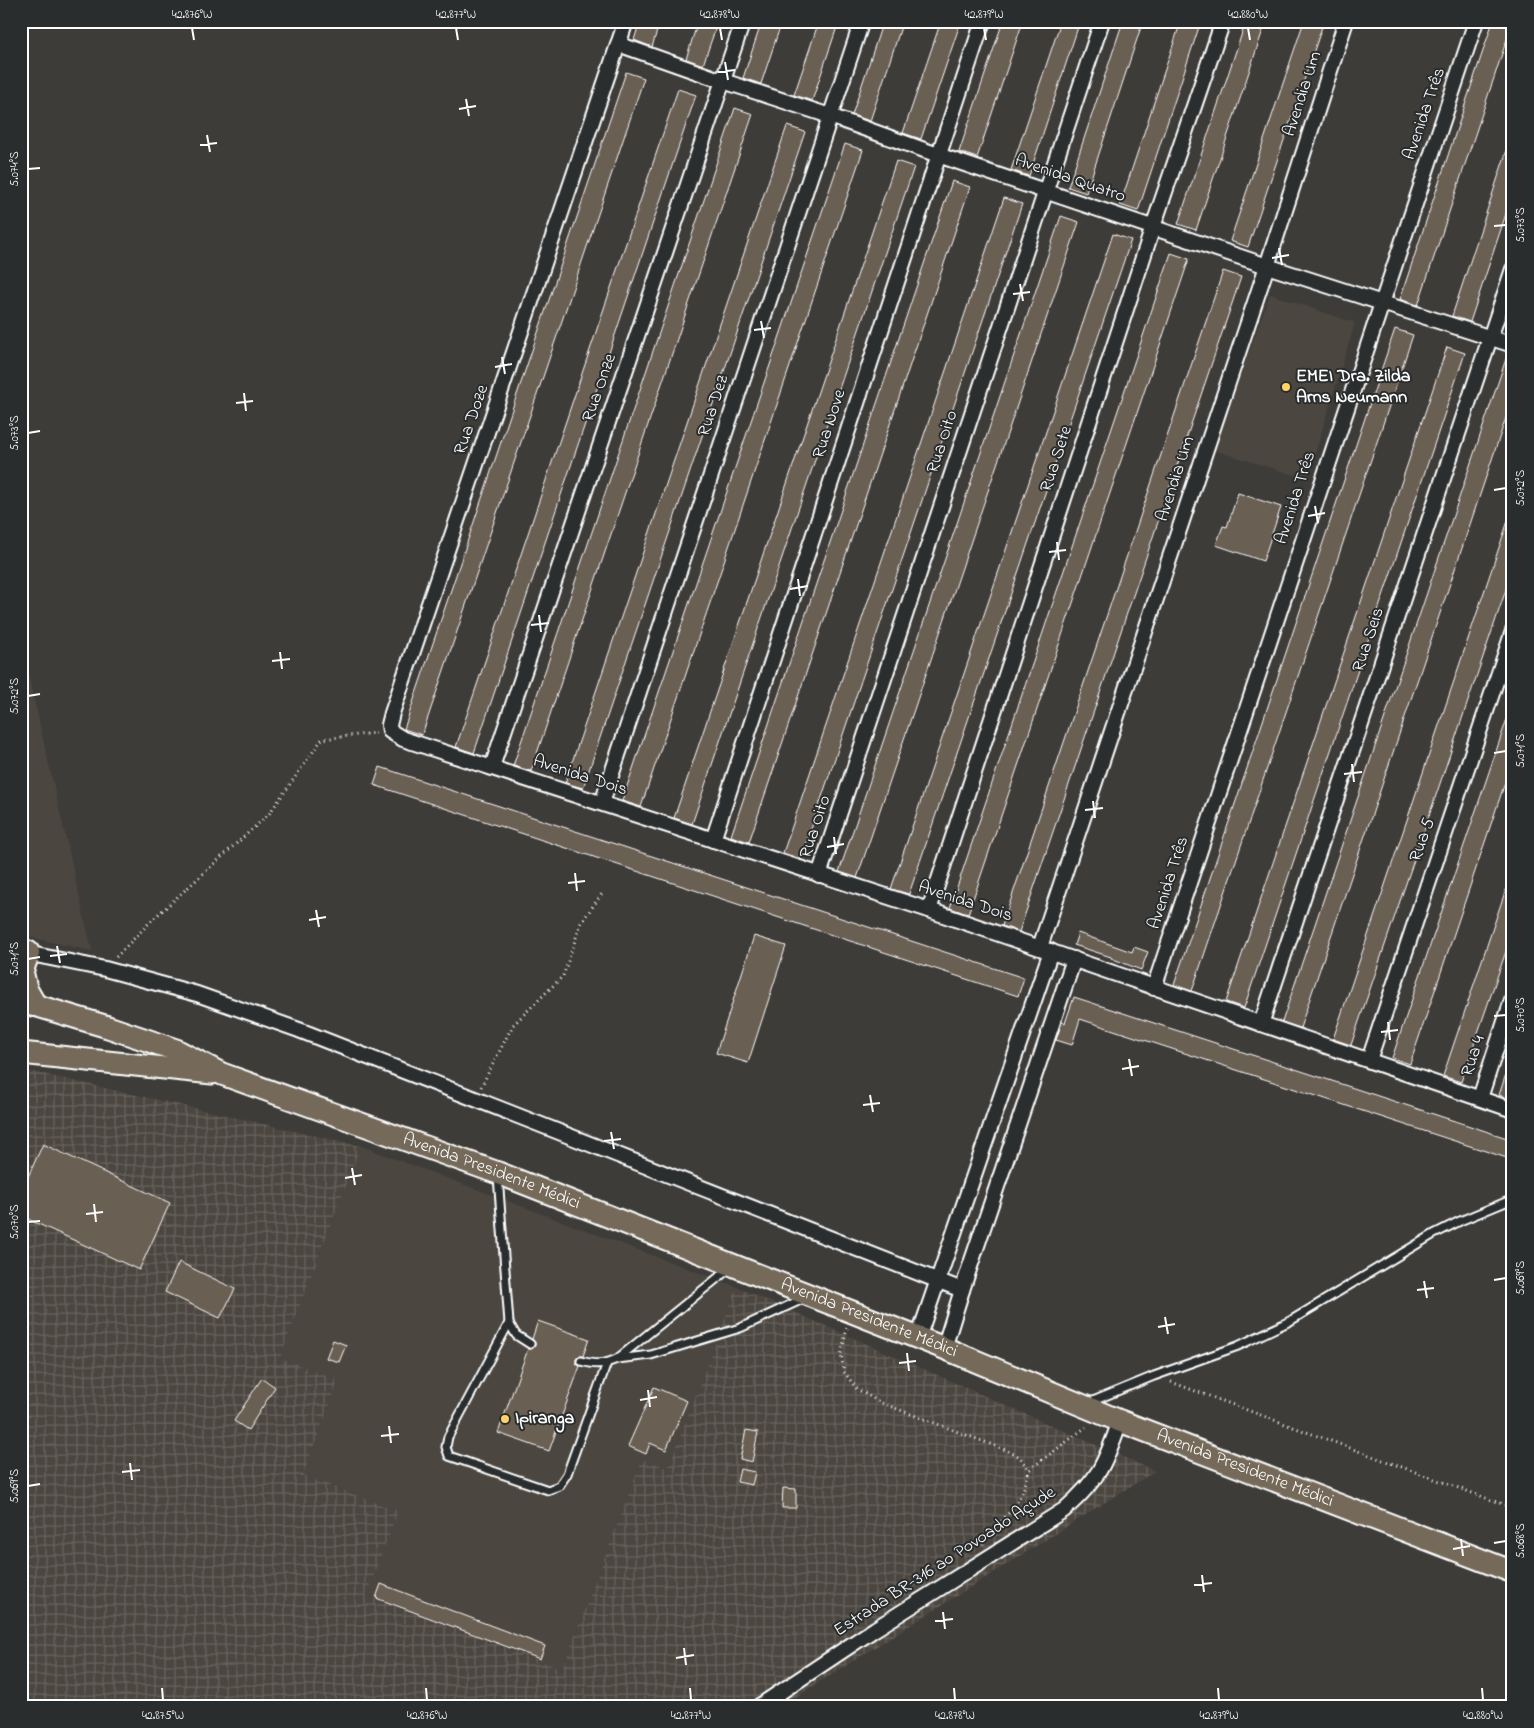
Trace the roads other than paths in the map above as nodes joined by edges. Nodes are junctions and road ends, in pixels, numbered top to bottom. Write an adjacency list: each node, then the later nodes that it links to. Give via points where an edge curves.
1 (626, 21): 9 (street, Rua Doze)
2 (743, 21): 10 (street, Rua Onze)
3 (862, 21): 11 (street, Rua Dez)
4 (983, 21): 12 (street, Rua Nove)
5 (1102, 21): 13 (street, Rua Oito)
6 (1223, 21): 14 (street, Rua Sete)
7 (1346, 21): 15 (street, Avendia Um)
8 (1476, 21): 17 (street, Avenida Três)
9 (618, 44): 10 (street, Avenida Quatro); 21 (street, Rua Doze, via 392,713 390,731)
10 (723, 82): 11 (street, Avenida Quatro); 22 (street, Rua Onze)
11 (830, 116): 12 (street, Avenida Quatro); 23 (street, Rua Dez)
12 (938, 155): 13 (street, Avenida Quatro); 24 (street, Rua Nove)
13 (1046, 191): 14 (street, Avenida Quatro); 25 (street, Rua Oito)
14 (1153, 227): 15 (street, Avenida Quatro); 26 (street, Rua Sete)
15 (1267, 266): 17 (street, Avenida Quatro); 27 (street, Avendia Um)
16 (1513, 269): 18 (street, Rua Seis)
17 (1381, 302): 18 (street, Avenida Quatro); 30 (street, Avenida Três)
18 (1490, 337): 19 (street, Avenida Quatro); 33 (street, Rua Seis)
19 (1513, 345)
20 (1513, 631): 35 (street, Rua 5)
21 (403, 739): 22 (street, Avenida Dois)
22 (492, 767): 23 (street, Avenida Dois)
23 (602, 803): 24 (street, Avenida Dois)
24 (713, 840): 25 (street, Avenida Dois)
25 (820, 875): 26 (street, Avenida Dois)
26 (929, 910): 27 (street, Avenida Dois)
27 (1045, 949): 28 (street, Avenida Dois); 42 (street, Avendia Um)
28 (1074, 959): 30 (street, Avenida Dois); 43 (street)
29 (23, 962): 32 (highway); 42 (street, via 105,969 222,1002)
30 (1154, 988): 33 (street, Avenida Dois)
31 (1513, 997): 37 (street, Rua 4)
32 (27, 1003): 36 (main road, Avenida Presidente Médici, via 176,1050)
33 (1261, 1024): 35 (street, Avenida Dois)
34 (21, 1053): 36 (main road, Avenida Presidente Médici)
35 (1369, 1060): 37 (street, Avenida Dois)
36 (222, 1074): 39 (main road, Avenida Presidente Médici)
37 (1480, 1098): 38 (street, Avenida Dois)
38 (1513, 1110)
39 (498, 1173): 41 (main road, Avenida Presidente Médici); 45 (lane)
40 (1513, 1199): 52 (lane, via 1434,1234 1290,1321 1238,1346)
41 (734, 1265): 44 (main road, Avenida Presidente Médici); 49 (lane)
42 (938, 1280): 43 (street); 46 (street, Avendia Um)
43 (962, 1290): 48 (street)
44 (810, 1296): 46 (main road, Avenida Presidente Médici); 49 (lane, via 740,1328 651,1355)
45 (509, 1323): 47 (lane, via 516,1335); 51 (lane, via 448,1437 446,1447 450,1456 548,1490 559,1486 567,1474)
46 (918, 1338): 48 (main road, Avenida Presidente Médici)
47 (530, 1344)
48 (944, 1348): 52 (main road, Avenida Presidente Médici)
49 (617, 1359): 51 (lane)
50 (581, 1361): 51 (lane, via 595,1365)
51 (607, 1363)
52 (1083, 1405): 53 (main road, Avenida Presidente Médici)
53 (1111, 1418): 54 (main road, Avenida Presidente Médici); 55 (street, Estrada BR-316 ao Povoado Açude, via 1108,1457 1082,1494 1064,1510)
54 (1513, 1572)
55 (758, 1707)

